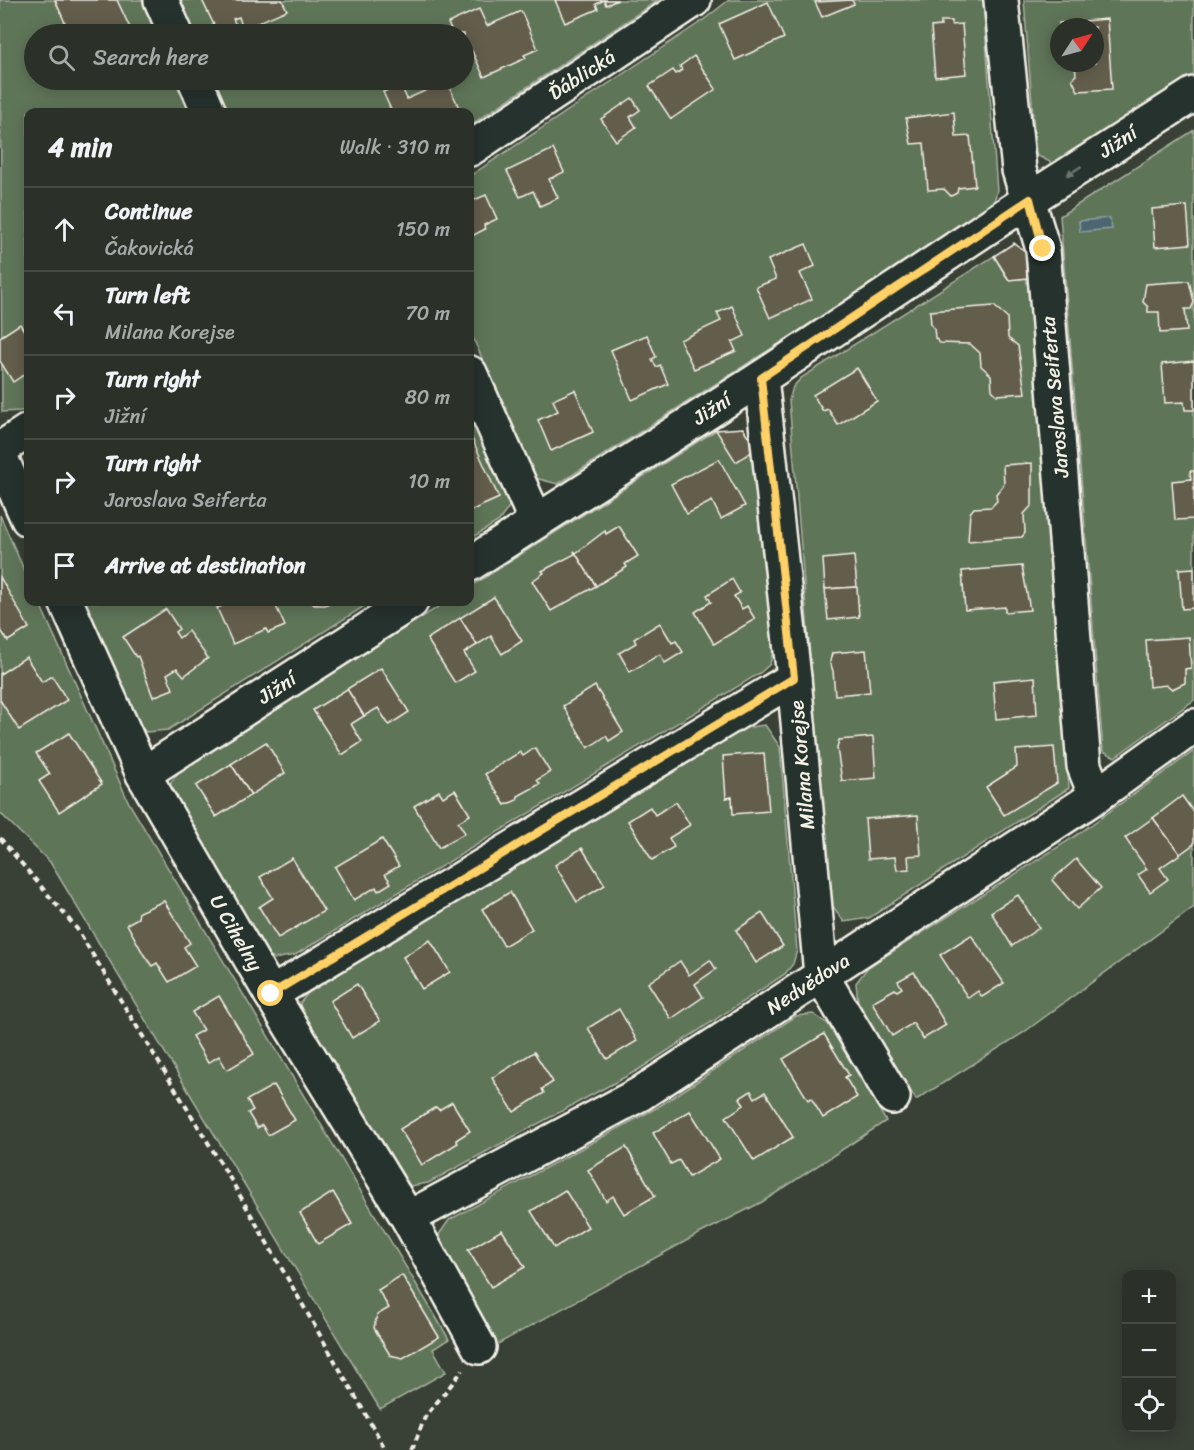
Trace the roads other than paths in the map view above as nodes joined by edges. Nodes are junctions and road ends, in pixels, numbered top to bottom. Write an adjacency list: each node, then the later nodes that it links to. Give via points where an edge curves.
1 (161, 0): 4 (street)
2 (694, 0): 8 (street, Ďáblická)
3 (1001, 0): 9 (street, Jaroslava Seiferta, via 1019,171)
4 (172, 24)
5 (199, 90): 7 (street)
6 (1194, 94): 9 (street, Jižní, one-way to 9)
7 (207, 108)
8 (474, 146)
9 (1030, 199): 10 (street, Jižní); 23 (street, Jaroslava Seiferta, via 1043,249 1084,766)
10 (761, 378): 16 (street, Jižní); 20 (street, Milana Korejse)
11 (474, 382): 16 (street)
12 (24, 434): 13 (street)
13 (0, 449)
14 (0, 456): 15 (street)
15 (24, 510)
16 (536, 521): 17 (street, Jižní)
17 (474, 561)
18 (68, 606): 22 (street, U Cihelny)
19 (405, 606): 22 (street, Jižní)
20 (794, 678): 24 (street, Milana Korejse); 25 (street)
21 (1194, 726): 23 (street, Nedvědova)
22 (143, 774): 25 (street, U Cihelny)
23 (1096, 796): 24 (street, Nedvědova)
24 (821, 975): 26 (street, Milana Korejse); 27 (street, Nedvědova, via 640,1094)
25 (271, 994): 27 (street, U Cihelny)
26 (893, 1097)
27 (408, 1218): 28 (street, U Cihelny)
28 (479, 1347)

